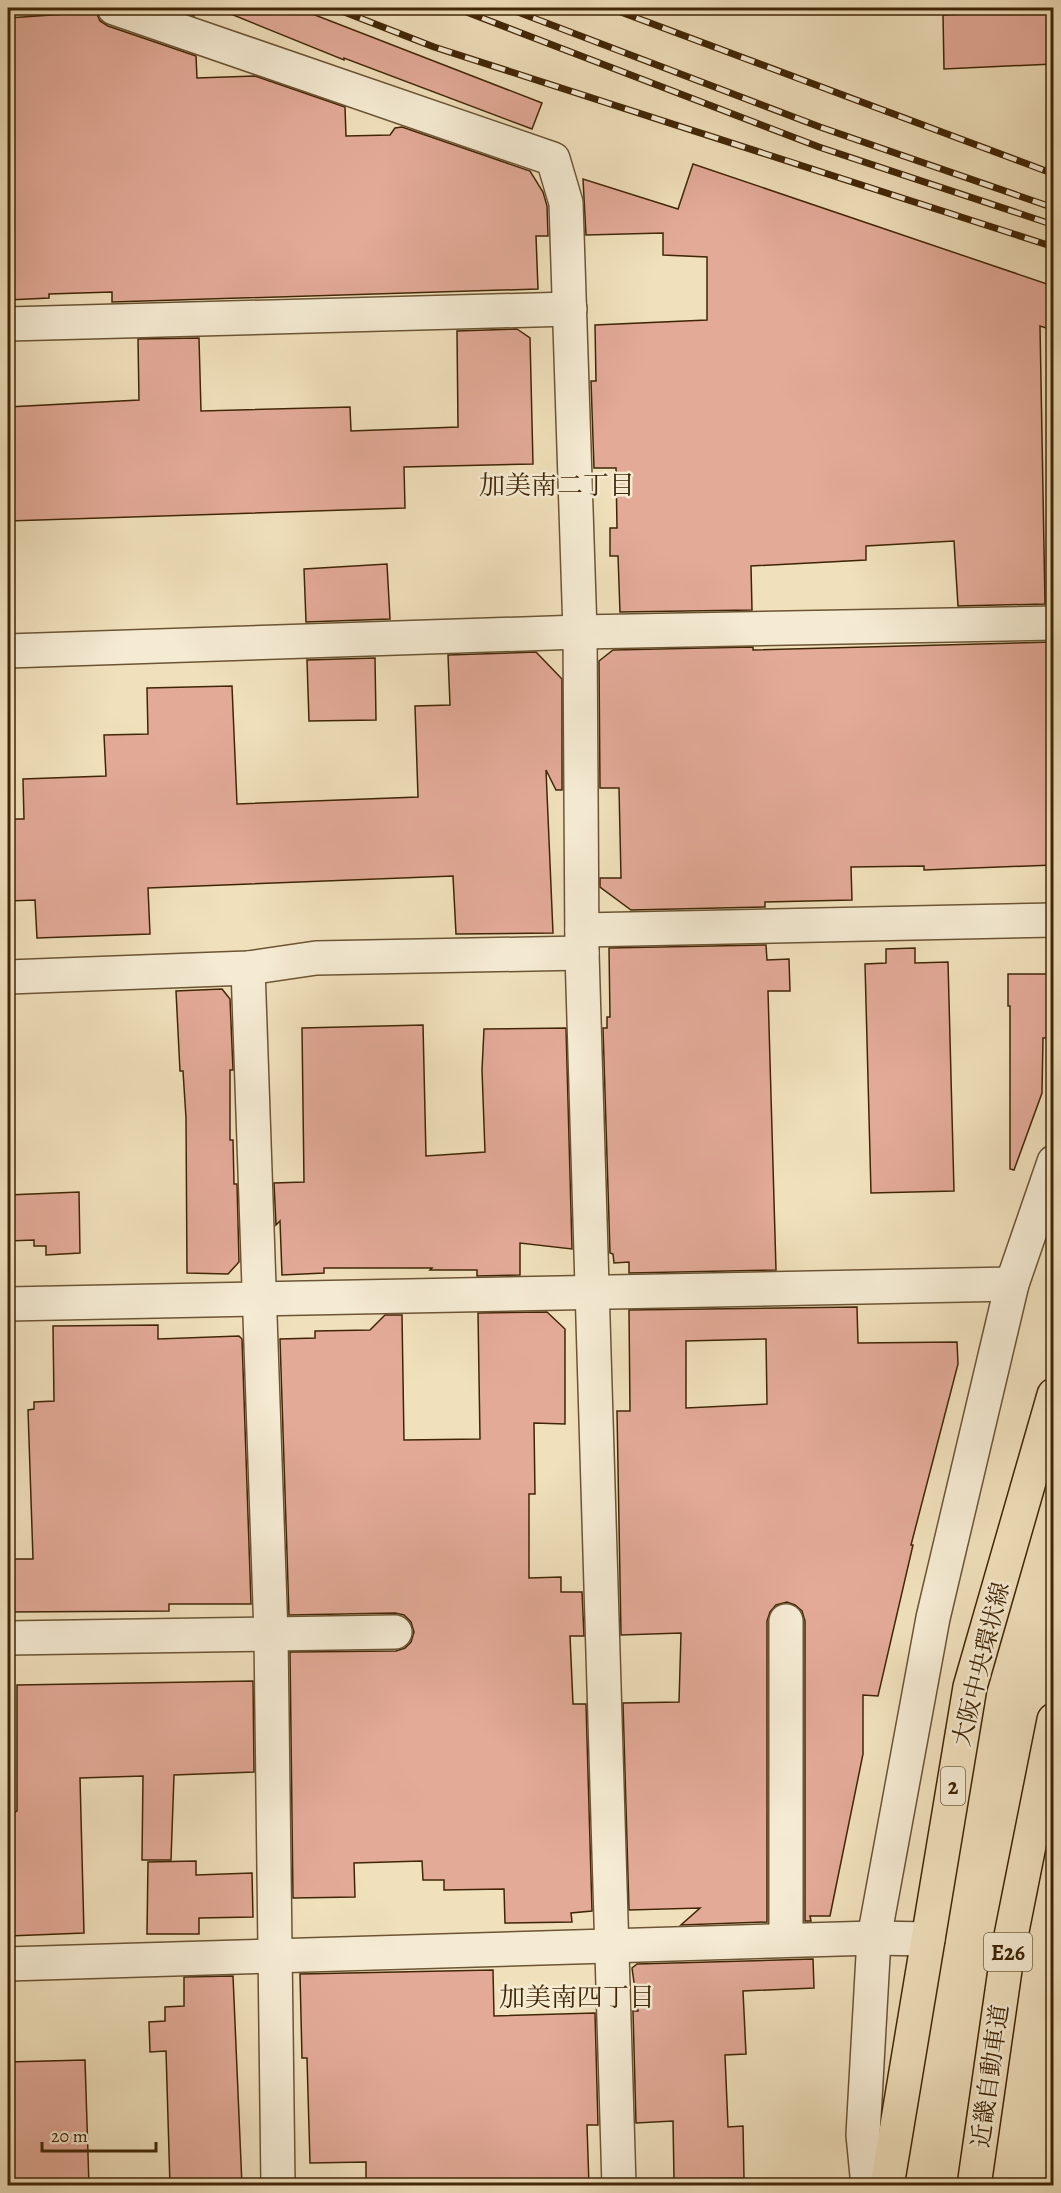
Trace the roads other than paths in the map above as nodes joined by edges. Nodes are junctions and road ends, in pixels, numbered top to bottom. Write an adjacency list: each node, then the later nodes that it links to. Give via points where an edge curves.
1 (114, 8): 2 (street, via 553,159 566,203)
2 (570, 309): 3 (street); 5 (street)
3 (8, 324)
4 (1053, 623): 5 (street)
5 (580, 632): 6 (street); 8 (street)
6 (8, 651)
7 (1053, 920): 8 (street)
8 (582, 942): 9 (street, via 316,958); 13 (street)
9 (248, 968): 10 (street); 14 (street)
10 (8, 977)
11 (1053, 1162): 12 (street)
12 (1012, 1284): 13 (street); 22 (street, via 933,1618)
13 (594, 1292): 14 (street); 25 (street)
14 (261, 1299): 15 (street); 19 (street)
15 (8, 1304)
16 (1053, 1395): 23 (main road, 大阪中央環状線 / 2, via 970,1687)
17 (786, 1621): 24 (street)
18 (394, 1632): 19 (street)
19 (271, 1635): 20 (street); 26 (street)
20 (8, 1638)
21 (1053, 1720): 32 (main road, 近畿自動車道 / E26, via 1007,1956)
22 (874, 1938): 23 (street); 24 (street); 30 (street, via 863,2135)
23 (928, 1939): 31 (main road, 大阪中央環状線 / 2)
24 (786, 1940): 25 (street)
25 (613, 1945): 26 (street); 29 (street)
26 (274, 1956): 27 (street); 28 (street)
27 (8, 1964)
28 (278, 2186)
29 (619, 2186)
30 (868, 2186)
31 (887, 2186)
32 (974, 2186)

